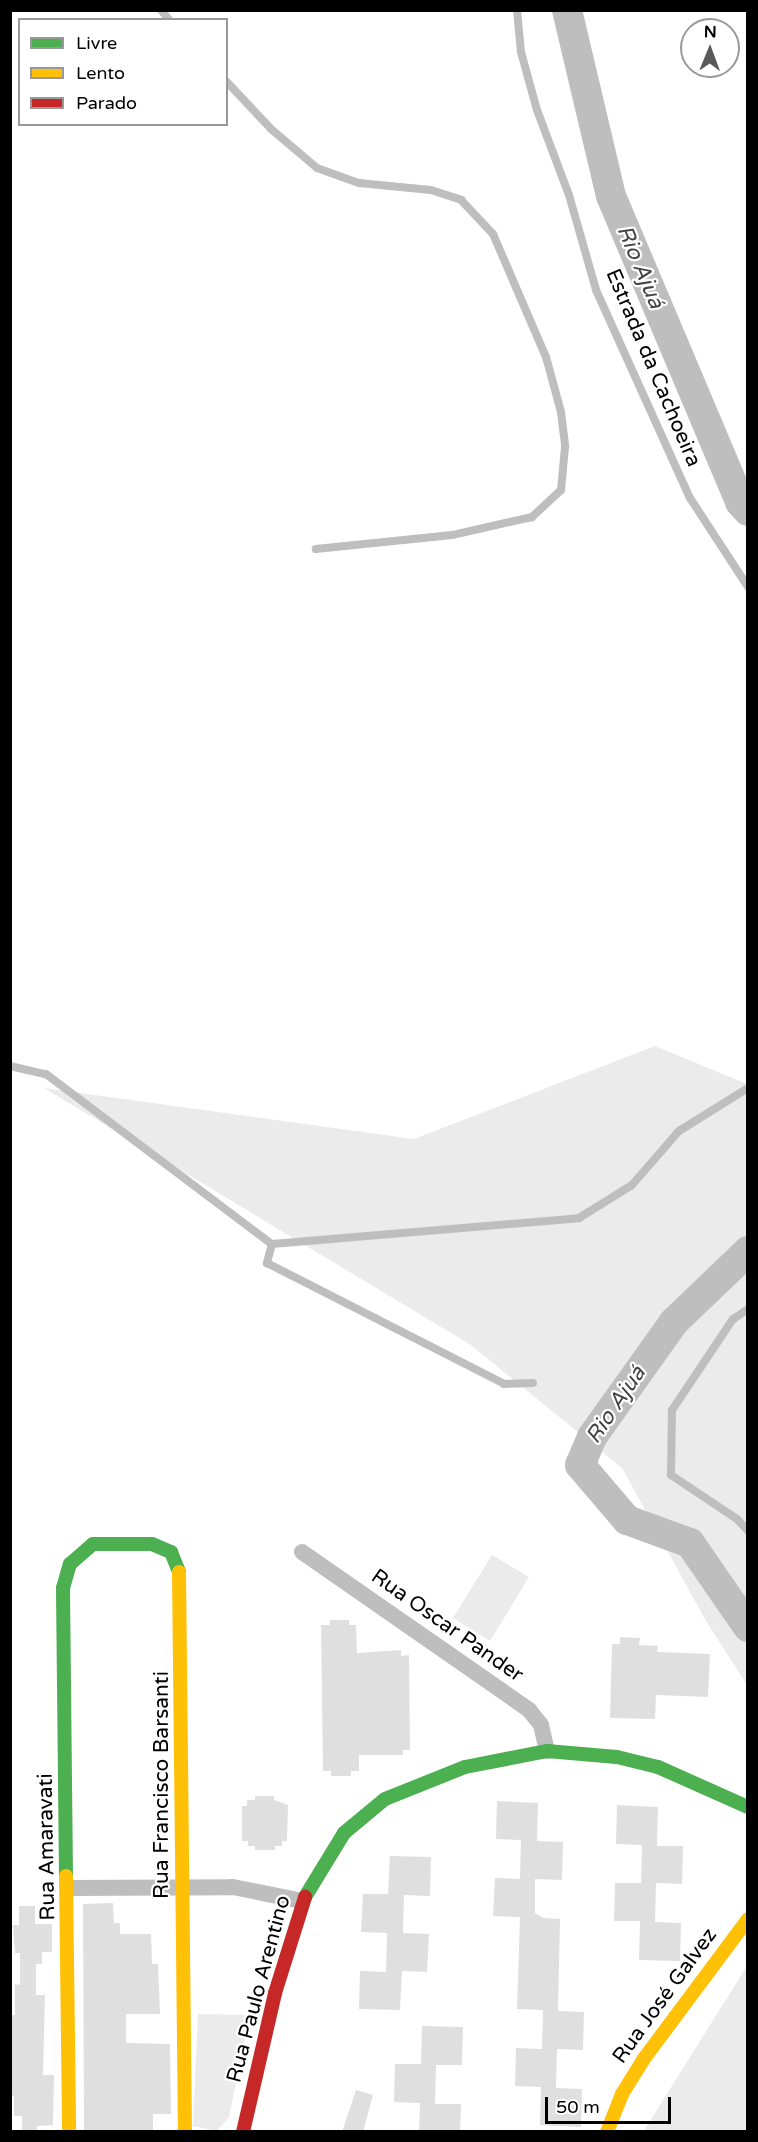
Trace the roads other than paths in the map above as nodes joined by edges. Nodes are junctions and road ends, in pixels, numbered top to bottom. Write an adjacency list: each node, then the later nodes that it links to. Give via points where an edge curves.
1 (517, 10): 4 (lane, Estrada da Cachoeira, via 521,52 596,290 690,498)
2 (228, 83): 3 (lane, via 271,129 317,168 359,183 431,190 461,200 493,234 546,357 561,412 565,447 561,490 532,517 452,535)
3 (316, 549)
4 (747, 587)
5 (10, 1066): 7 (lane, via 46,1074)
6 (747, 1088): 7 (lane, via 680,1131 632,1185 579,1218)
7 (272, 1244): 9 (lane, via 267,1263 504,1384)
8 (747, 1309): 10 (lane, via 733,1319 672,1410 671,1475 737,1519)
9 (533, 1383)
10 (747, 1531)
11 (302, 1552): 13 (street, Rua Oscar Pander, via 529,1710 541,1725)
12 (70, 1564): 15 (street, Rua Francisco Barsanti, via 93,1544 115,1542 152,1544 177,1559 182,1600); 16 (street, Rua Amaravati, via 64,1577 63,1605)
13 (547, 1751): 14 (street, Rua Paulo Arentino, via 617,1757 658,1767); 17 (street, Rua Paulo Arentino, via 465,1767 385,1799 344,1833)
14 (747, 1807)
15 (184, 1887): 16 (street); 17 (street, via 250,1889); 20 (street, Rua Francisco Barsanti)
16 (68, 1888): 19 (street, Rua Amaravati)
17 (302, 1901): 21 (street, Rua Paulo Arentino, via 275,1993)
18 (747, 1920): 22 (street, Rua José Galvez, via 642,2060 622,2094)
19 (69, 2132)
20 (185, 2132)
21 (243, 2132)
22 (607, 2132)

